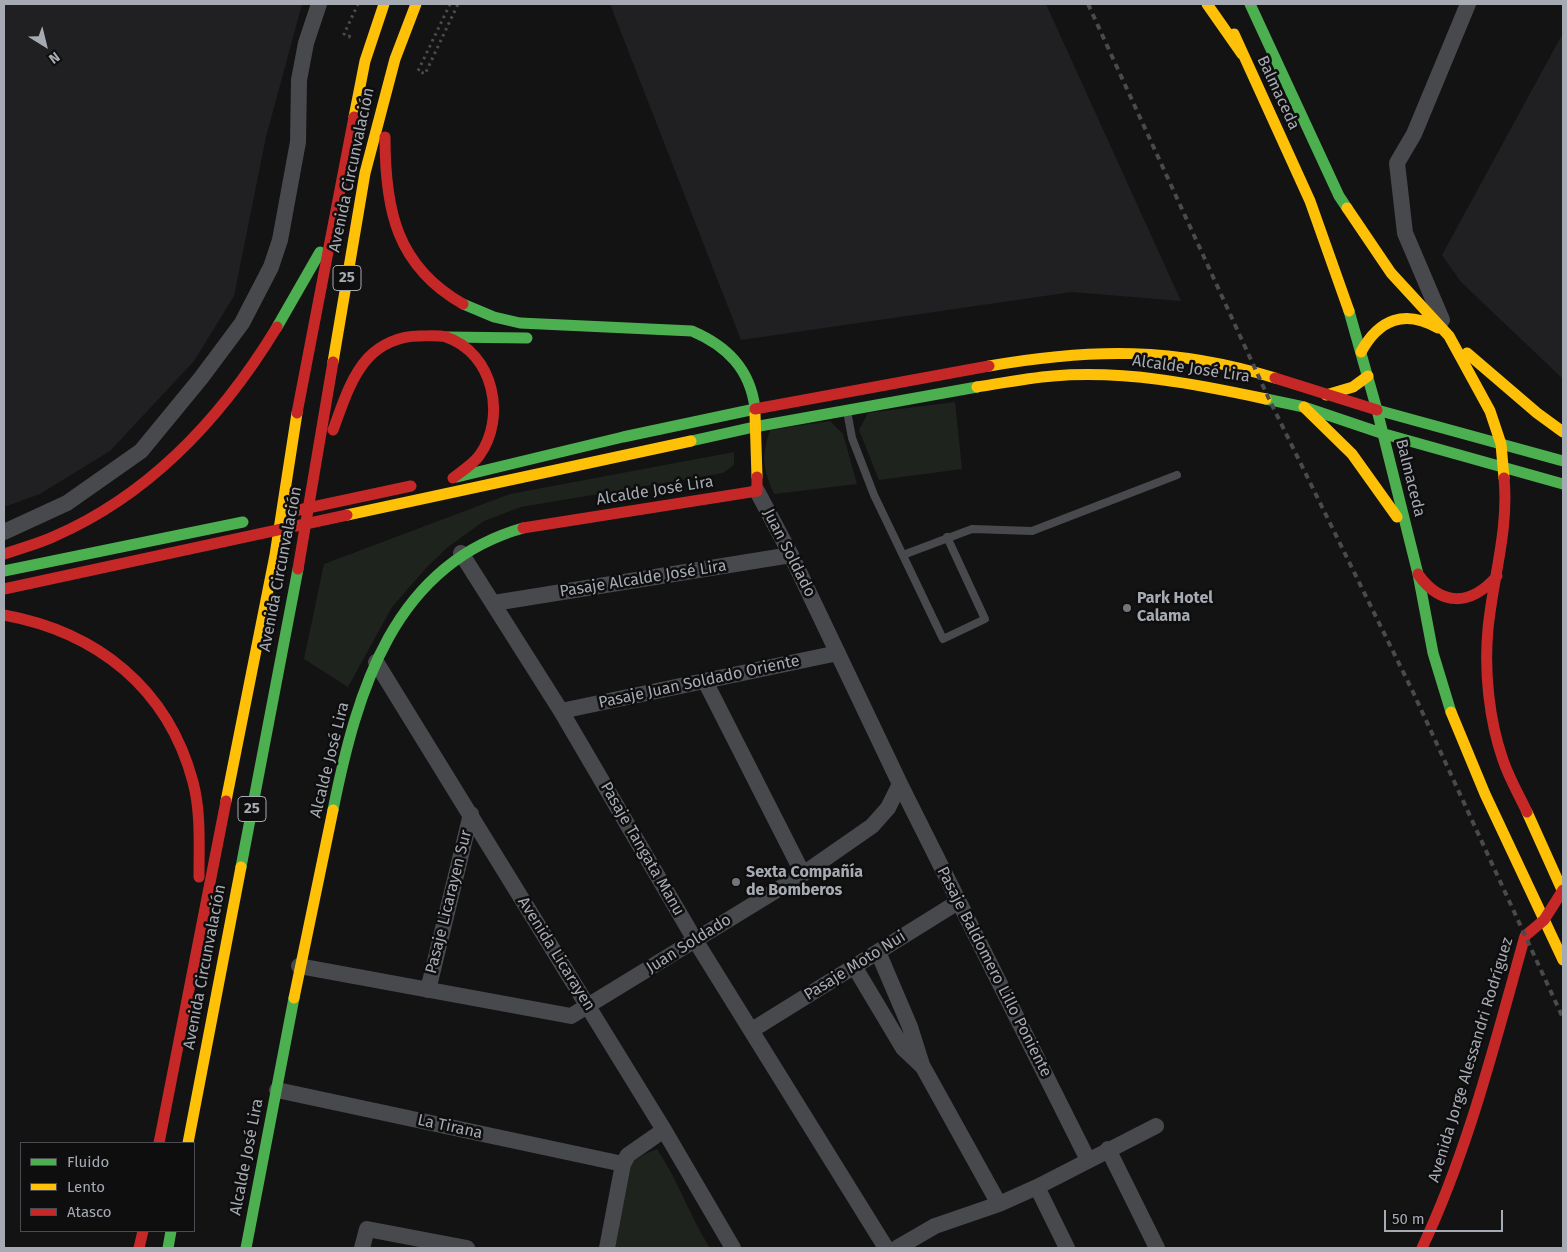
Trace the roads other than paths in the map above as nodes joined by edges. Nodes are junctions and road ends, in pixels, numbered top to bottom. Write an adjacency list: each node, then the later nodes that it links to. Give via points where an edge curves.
1 (319, 4): 38 (street, via 306,43 299,80 298,142 280,240 271,267 242,324 141,451 67,503)
2 (384, 4): 10 (main road, Avenida Circunvalación / 25, via 364,61)
3 (416, 4): 9 (main road, Avenida Circunvalación / 25)
4 (1207, 4): 8 (main road)
5 (1221, 4): 8 (main road, Balmaceda)
6 (1250, 4): 11 (main road, Balmaceda, via 1339,196 1391,273)
7 (1468, 4): 11 (street, via 1414,134 1397,163 1405,233)
8 (1242, 54): 15 (main road, Balmaceda, via 1310,201 1338,276)
9 (386, 88): 18 (main road, via 385,173 390,209 407,251 436,287 467,308 520,324 692,330 716,342 736,360 750,383); 28 (main road, Avenida Circunvalación / 25, via 361,199)
10 (330, 236): 41 (main road, via 250,369 211,421 189,444 142,485 90,519); 60 (main road, Avenida Circunvalación / 25, via 300,393 275,555)
11 (1449, 336): 15 (main road, via 1426,320 1398,318 1379,327 1365,342); 23 (main road, via 1508,389); 25 (main road, Balmaceda, via 1490,411)
12 (447, 337): 13 (main road); 18 (main road, Alcalde José Lira, via 466,349 483,368 495,404 487,443 472,465 448,479); 28 (main road, via 407,336 387,344 368,359 345,399)
13 (542, 338)
14 (704, 351): 18 (main road, via 736,373)
15 (1361, 352): 16 (main road, Balmaceda)
16 (1368, 376): 17 (main road, via 1353,387); 21 (main road, Balmaceda)
17 (1326, 395): 18 (main road, Alcalde José Lira, via 1224,363 1130,352 1041,359); 21 (main road, Alcalde José Lira)
18 (755, 408): 22 (main road)
19 (1304, 408): 20 (main road, Alcalde José Lira, via 1169,379 1082,375 1052,376 957,390); 24 (main road, Alcalde José Lira); 37 (main road, via 1352,454)
20 (847, 410): 22 (main road, Alcalde José Lira); 43 (lane, via 852,438 867,478)
21 (1378, 410): 24 (main road, Balmaceda); 25 (main road, Alcalde José Lira)
22 (754, 427): 33 (main road); 47 (main road, Alcalde José Lira)
23 (1563, 432)
24 (1381, 433): 27 (main road, Alcalde José Lira); 37 (main road, Balmaceda)
25 (1501, 444): 26 (main road, Alcalde José Lira); 27 (main road, Balmaceda)
26 (1563, 461)
27 (1503, 468): 30 (main road, Alcalde José Lira); 34 (main road, Balmaceda)
28 (316, 470): 74 (main road, Avenida Circunvalación / 25)
29 (1176, 475): 39 (lane, via 1032,531 972,530)
30 (1541, 478): 32 (main road, Alcalde José Lira); 34 (main road, via 1523,489)
31 (424, 484): 35 (main road)
32 (1563, 484)
33 (758, 491): 40 (main road, Alcalde José Lira, via 508,531); 42 (street, Juan Soldado)
34 (1507, 506): 46 (main road, Balmaceda)
35 (272, 516)
36 (253, 520): 44 (main road)
37 (1406, 529): 45 (main road, Balmaceda)
38 (4, 532)
39 (947, 537): 43 (lane); 43 (lane, via 985,619 943,639)
40 (461, 553): 48 (street, Pasaje Tangata Manu); 51 (main road, Alcalde José Lira, via 418,595)
41 (4, 554)
42 (791, 555): 48 (street, Pasaje Alcalde José Lira); 50 (street, Juan Soldado)
43 (903, 555)
44 (4, 571)
45 (1418, 574): 46 (main road, via 1439,596 1458,600 1476,595); 59 (main road, Balmaceda, via 1433,653 1456,727)
46 (1497, 576): 57 (main road, Balmaceda, via 1487,655 1496,734 1513,785)
47 (4, 589)
48 (494, 603): 53 (street, Pasaje Tangata Manu)
49 (4, 615): 60 (main road, via 41,622 98,649 145,691 169,724 194,782 199,833)
50 (838, 653): 52 (street, Pasaje Juan Soldado Oriente); 54 (street, Juan Soldado)
51 (376, 662): 55 (street, Avenida Licarayen); 64 (main road, Alcalde José Lira, via 346,749)
52 (705, 681): 53 (street, Pasaje Juan Soldado Oriente); 56 (street)
53 (561, 711): 61 (street, Pasaje Tangata Manu)
54 (900, 784): 56 (street, Juan Soldado, via 888,808 872,826); 58 (street, Pasaje Baldomero Lillo Poniente)
55 (471, 814): 66 (street, Pasaje Licarayen Sur); 67 (street, Avenida Licarayen)
56 (803, 874): 61 (street, Juan Soldado)
57 (1563, 891): 59 (main road, Avenida Jorge Alessandri Rodríguez)
58 (958, 902): 62 (street, Pasaje Moto Nui); 76 (street, Pasaje Baldomero Lillo Poniente)
59 (1544, 920): 63 (main road, Balmaceda); 94 (main road, Avenida Jorge Alessandri Rodríguez, via 1525,936 1455,1172)
60 (200, 932): 73 (main road, Avenida Circunvalación / 25)
61 (695, 940): 67 (street, Juan Soldado); 68 (street, Pasaje Tangata Manu)
62 (878, 952): 65 (street, Pasaje Moto Nui); 69 (street)
63 (1563, 960)
64 (299, 966): 66 (street, Juan Soldado); 70 (main road, Alcalde José Lira)
65 (854, 966): 68 (street, Pasaje Moto Nui); 69 (street, via 904,1048)
66 (428, 990): 67 (street, Juan Soldado, via 571,1016)
67 (588, 1007): 72 (street, Avenida Licarayen)
68 (752, 1030): 91 (street, Pasaje Tangata Manu)
69 (923, 1067): 79 (street)
70 (277, 1090): 77 (street, La Tirana); 86 (main road, Alcalde José Lira)
71 (1156, 1126): 75 (street)
72 (664, 1130): 77 (street, via 628,1156); 90 (street, Avenida Licarayen)
73 (159, 1142)
74 (188, 1142)
75 (1108, 1149): 76 (street); 93 (street)
76 (1088, 1160): 78 (street)
77 (623, 1164): 89 (street)
78 (1036, 1184): 79 (street); 92 (street)
79 (998, 1204): 91 (street, via 935,1226)
80 (142, 1232): 83 (main road)
81 (172, 1232): 84 (main road)
82 (172, 1232): 85 (main road)
83 (139, 1248)
84 (168, 1248)
85 (172, 1248)
86 (246, 1248)
87 (362, 1248): 88 (street, via 367,1229)
88 (467, 1248)
89 (607, 1248)
90 (733, 1248)
91 (897, 1248)
92 (1067, 1248)
93 (1157, 1248)
94 (1422, 1248)

